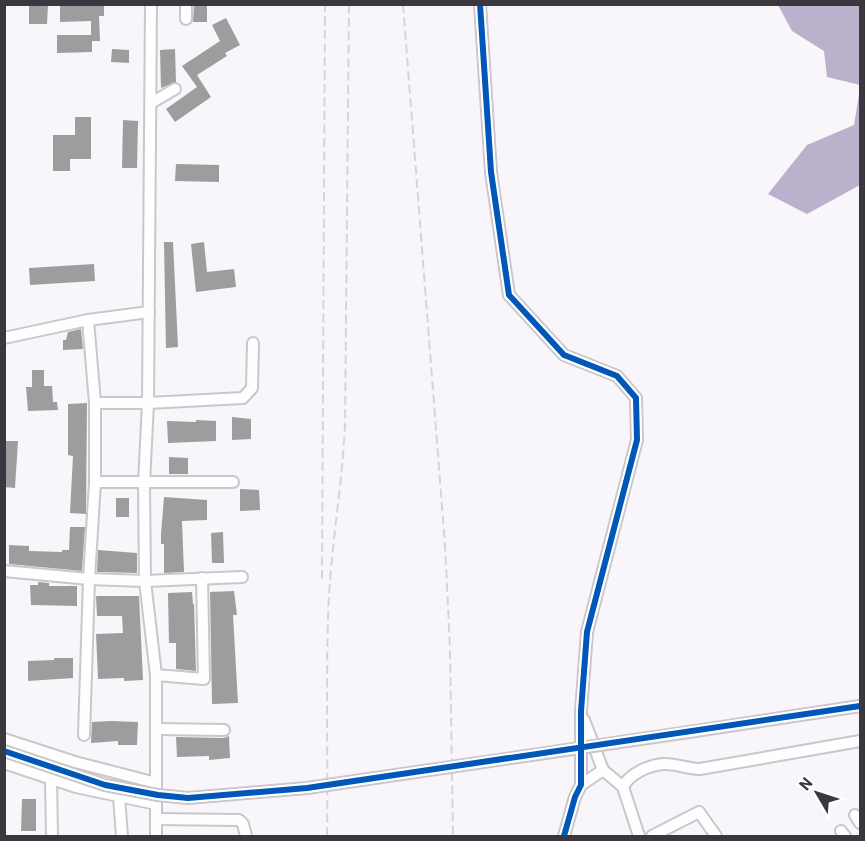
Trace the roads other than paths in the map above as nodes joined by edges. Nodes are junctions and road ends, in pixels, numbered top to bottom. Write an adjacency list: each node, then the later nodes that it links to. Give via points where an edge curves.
1 (151, 4): 6 (street)
2 (186, 4): 4 (street)
3 (480, 4): 23 (street, via 491,172 509,295 564,355 617,376 636,398 637,440 587,632)
4 (186, 19)
5 (175, 89): 6 (street)
6 (151, 103): 7 (street)
7 (149, 312): 8 (street); 12 (street)
8 (88, 320): 9 (street); 11 (street)
9 (4, 338)
10 (253, 343): 12 (street, via 252,388 243,398)
11 (95, 402): 12 (street); 13 (street)
12 (148, 403): 15 (street)
13 (95, 482): 15 (street); 19 (street)
14 (233, 482): 15 (street)
15 (144, 483): 20 (street)
16 (4, 571): 19 (street)
17 (242, 577): 18 (street)
18 (202, 578): 20 (street); 21 (street, via 204,679)
19 (89, 579): 20 (street); 26 (street)
20 (145, 580): 21 (street)
21 (156, 675): 24 (street)
22 (861, 706): 29 (street, bridge, via 307,788 188,798 105,785)
23 (581, 711): 31 (street); 34 (street)
24 (157, 729): 25 (street); 33 (street)
25 (224, 730)
26 (84, 735)
27 (4, 739): 33 (street)
28 (861, 741): 35 (street, via 700,769 661,764 631,777)
29 (4, 751)
30 (4, 763): 32 (street)
31 (603, 771): 34 (street); 35 (street)
32 (51, 779): 36 (street); 39 (street)
33 (156, 783): 37 (street)
34 (581, 785): 43 (street)
35 (623, 787): 44 (street)
36 (119, 797): 37 (street); 40 (street)
37 (156, 804): 38 (street)
38 (156, 819): 41 (street); 42 (street, via 239,820)
39 (52, 837)
40 (122, 837)
41 (156, 837)
42 (246, 837)
43 (564, 837)
44 (639, 837)
45 (652, 837): 46 (street, via 699,812)
46 (716, 837)

